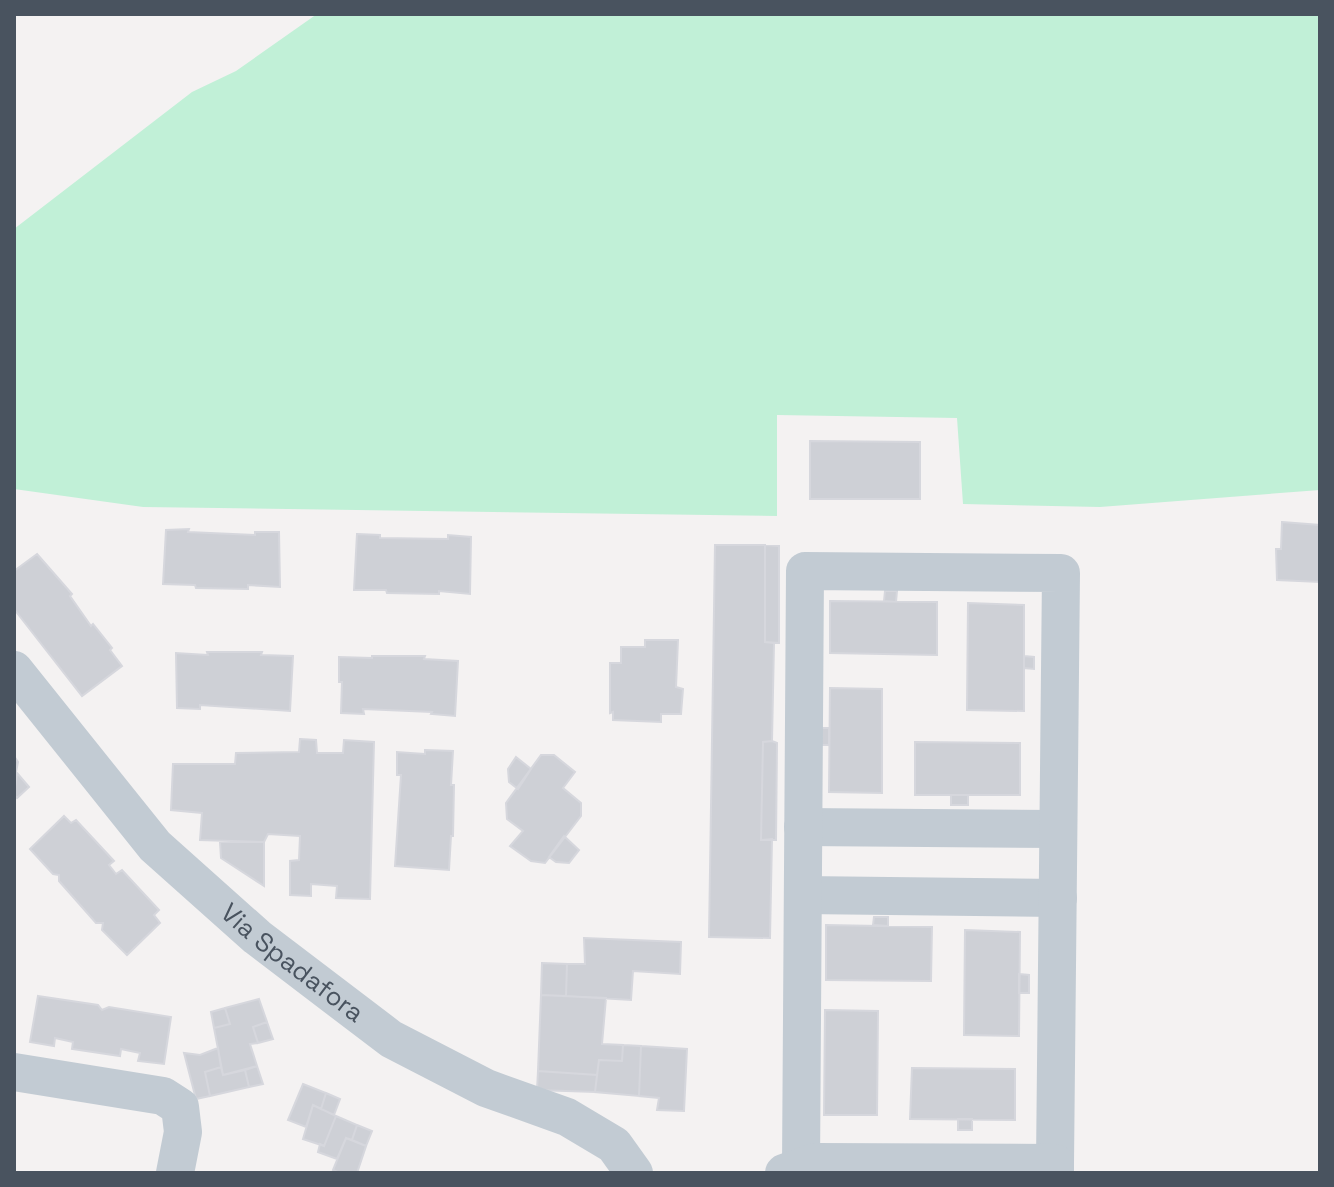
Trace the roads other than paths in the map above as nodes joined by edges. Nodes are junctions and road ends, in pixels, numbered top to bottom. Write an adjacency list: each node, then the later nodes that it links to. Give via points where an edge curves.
1 (14, 670): 10 (street, Via Spadafora, via 155,846 257,937 391,1039 486,1088 567,1117 614,1145)
2 (803, 827): 3 (street); 3 (street, via 805,571 1061,573); 4 (street)
3 (1058, 829): 5 (street)
4 (803, 895): 5 (street); 8 (street)
5 (1058, 898): 7 (street)
6 (14, 1072): 9 (street, via 163,1096 180,1107 183,1132)
7 (1055, 1168): 8 (street, via 815,1162)
8 (792, 1170)
9 (175, 1173)
10 (634, 1173)

